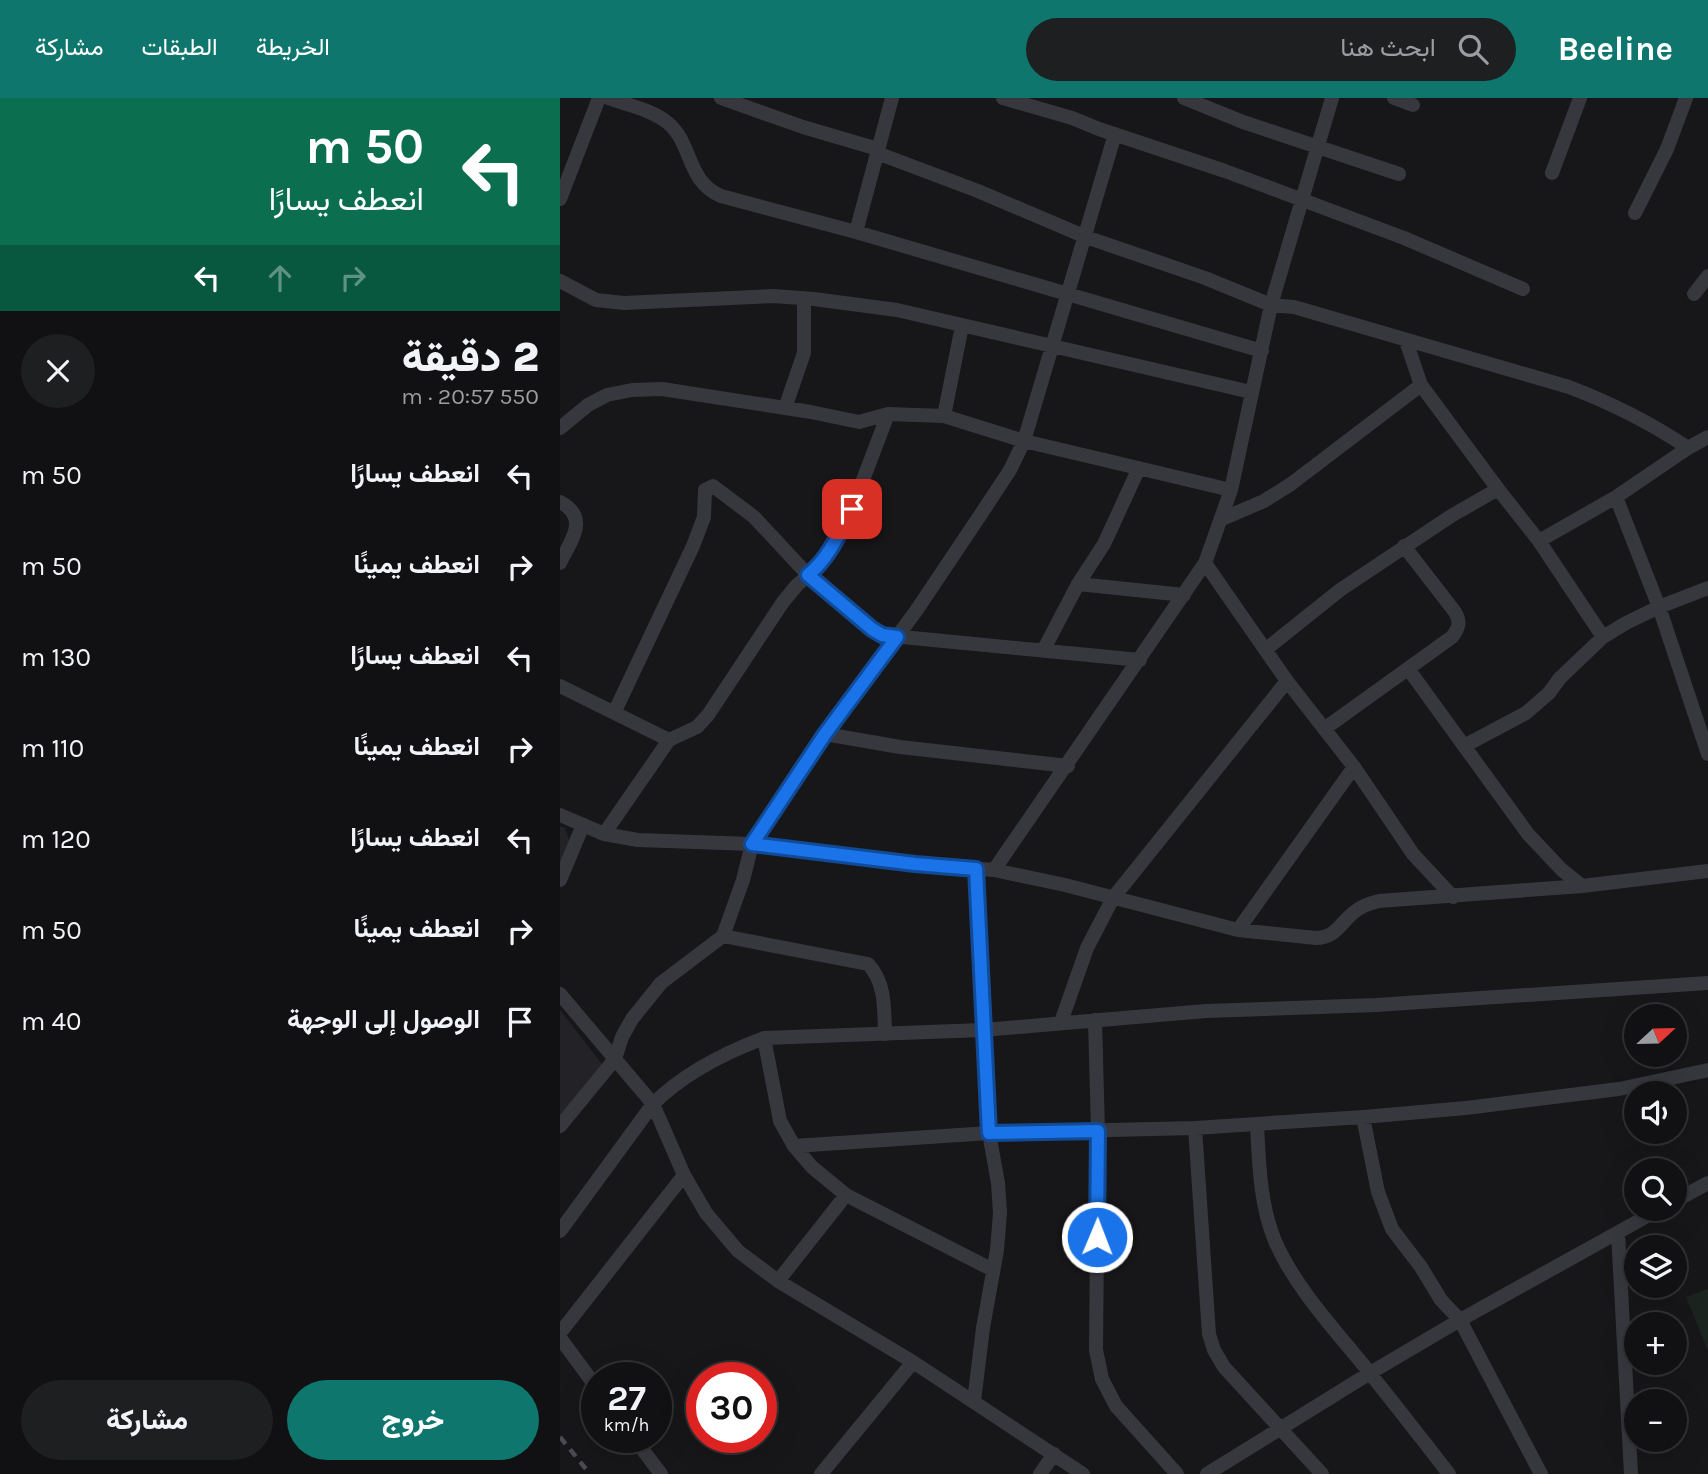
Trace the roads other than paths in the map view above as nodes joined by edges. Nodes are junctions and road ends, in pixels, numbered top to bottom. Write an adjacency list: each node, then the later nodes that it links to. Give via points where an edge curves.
1 (598, 98): 17 (street)
2 (608, 98): 20 (street, via 667,122 711,192)
3 (722, 98): 14 (street)
4 (892, 98): 14 (street)
5 (1003, 98): 12 (street)
6 (1184, 98): 13 (street)
7 (1332, 98): 13 (street)
8 (1394, 98): 11 (street)
9 (1580, 98): 15 (street)
10 (1686, 98): 19 (street)
11 (1413, 105)
12 (1115, 134): 18 (street); 21 (street)
13 (1318, 146): 16 (street); 18 (street)
14 (877, 151): 20 (street); 21 (street)
15 (1552, 173)
16 (1399, 174)
17 (560, 199)
18 (1301, 199): 24 (street); 28 (street)
19 (1635, 213)
20 (856, 232): 25 (street)
21 (1086, 237): 25 (street); 28 (street)
22 (1708, 276): 26 (street)
23 (560, 281): 27 (street, via 596,300 624,303)
24 (1522, 289)
25 (1068, 293): 31 (street); 32 (street)
26 (1694, 294)
27 (804, 298): 29 (street, via 897,310); 35 (street, via 804,353)
28 (1271, 305): 30 (street, via 1294,307); 32 (street)
29 (962, 326): 31 (street); 37 (street)
30 (1406, 341): 33 (street); 41 (street, via 1600,398)
31 (1053, 347): 34 (street); 39 (street)
32 (1262, 351): 34 (street)
33 (1421, 385): 43 (street); 47 (street, via 1291,484)
34 (1251, 393): 44 (street)
35 (785, 408): 36 (street, via 859,422); 38 (street, via 662,389 632,390 607,394)
36 (888, 414): 37 (street); 52 (street, via 852,509 831,548)
37 (944, 416): 39 (street)
38 (560, 428)
39 (1024, 441): 42 (street); 57 (street, via 1010,470)
40 (1707, 443): 41 (street)
41 (1688, 448): 45 (street)
42 (1139, 468): 44 (street); 53 (street, via 1104,544)
43 (1498, 489): 48 (street); 49 (street)
44 (1231, 490): 47 (street)
45 (1616, 497): 48 (street); 56 (street)
46 (560, 502): 50 (street, via 577,519)
47 (1222, 519): 51 (street)
48 (1539, 541): 58 (street)
49 (1404, 546): 60 (street); 62 (street, via 1459,618 1452,637)
50 (560, 563)
51 (1205, 563): 55 (street); 60 (street)
52 (808, 575): 57 (street, via 872,629); 65 (street, via 754,517 713,486 707,488 704,517 693,546); 68 (street, via 783,602 708,715 697,727)
53 (1078, 584): 55 (street); 59 (street)
54 (1708, 588): 56 (street)
55 (1184, 595): 61 (street)
56 (1659, 607): 58 (street); 70 (street)
57 (897, 637): 59 (street); 67 (street)
58 (1603, 638): 69 (street, via 1526,713)
59 (1044, 649): 61 (street)
60 (1265, 650): 63 (street)
61 (1140, 660): 71 (street)
62 (1409, 670): 66 (street); 69 (street)
63 (1287, 681): 66 (street); 83 (street)
64 (560, 685): 65 (street)
65 (615, 711): 68 (street)
66 (1324, 729): 72 (street)
67 (825, 734): 71 (street); 76 (street)
68 (669, 740): 75 (street)
69 (1464, 746): 81 (street, via 1528,834)
70 (1708, 754)
71 (1068, 765): 78 (street)
72 (1354, 767): 82 (street, via 1413,854); 84 (street)
73 (560, 815): 74 (street)
74 (583, 825): 75 (street); 80 (street)
75 (604, 834): 76 (street, via 660,842)
76 (752, 844): 77 (street); 85 (street)
77 (976, 869): 78 (street); 90 (street)
78 (994, 870): 83 (street)
79 (1708, 871): 81 (street)
80 (560, 880)
81 (1581, 886): 82 (street)
82 (1453, 897): 84 (street, via 1369,904 1322,938)
83 (1113, 898): 84 (street); 89 (street, via 1087,948)
84 (1238, 930)
85 (723, 936): 91 (street, via 868,964 878,974); 93 (street, via 661,983 632,1018)
86 (1708, 983): 88 (street)
87 (560, 994): 93 (street)
88 (1095, 1020): 89 (street); 100 (street)
89 (1061, 1022): 90 (street)
90 (983, 1030): 91 (street); 101 (street)
91 (885, 1034): 92 (street)
92 (764, 1038): 95 (street, via 702,1067 671,1086); 102 (street, via 780,1121)
93 (615, 1059): 95 (street); 98 (street)
94 (1708, 1070): 96 (street, via 1606,1090)
95 (653, 1104): 103 (street); 108 (street)
96 (1363, 1117): 97 (street); 112 (street, via 1378,1192 1392,1229)
97 (1257, 1125): 99 (street); 116 (street, via 1260,1178 1284,1259)
98 (560, 1126)
99 (1195, 1128): 100 (street); 118 (street, via 1209,1334 1224,1367)
100 (1098, 1131): 101 (street); 125 (street, via 1096,1350 1102,1379 1116,1406)
101 (989, 1133): 102 (street); 110 (street, via 1000,1213)
102 (794, 1146): 106 (street)
103 (684, 1175): 111 (street, via 706,1213 738,1251); 113 (street)
104 (1708, 1183): 105 (street)
105 (1687, 1194)
106 (846, 1195): 110 (street); 111 (street)
107 (1640, 1221): 109 (street)
108 (560, 1231)
109 (1619, 1233): 112 (street); 130 (street)
110 (993, 1270): 117 (street)
111 (778, 1281): 114 (street)
112 (1460, 1320): 116 (street); 129 (street)
113 (560, 1335): 115 (street)
114 (913, 1362): 117 (street); 122 (street)
115 (581, 1365)
116 (1370, 1373): 118 (street); 128 (street)
117 (974, 1401): 120 (street)
118 (1280, 1429): 126 (street); 127 (street)
119 (645, 1453): 121 (street)
120 (1054, 1454): 123 (street); 124 (street)
121 (661, 1474)
122 (821, 1474)
123 (1040, 1474)
124 (1083, 1474)
125 (1178, 1474)
126 (1207, 1474)
127 (1322, 1474)
128 (1449, 1474)
129 (1541, 1474)
130 (1631, 1474)

